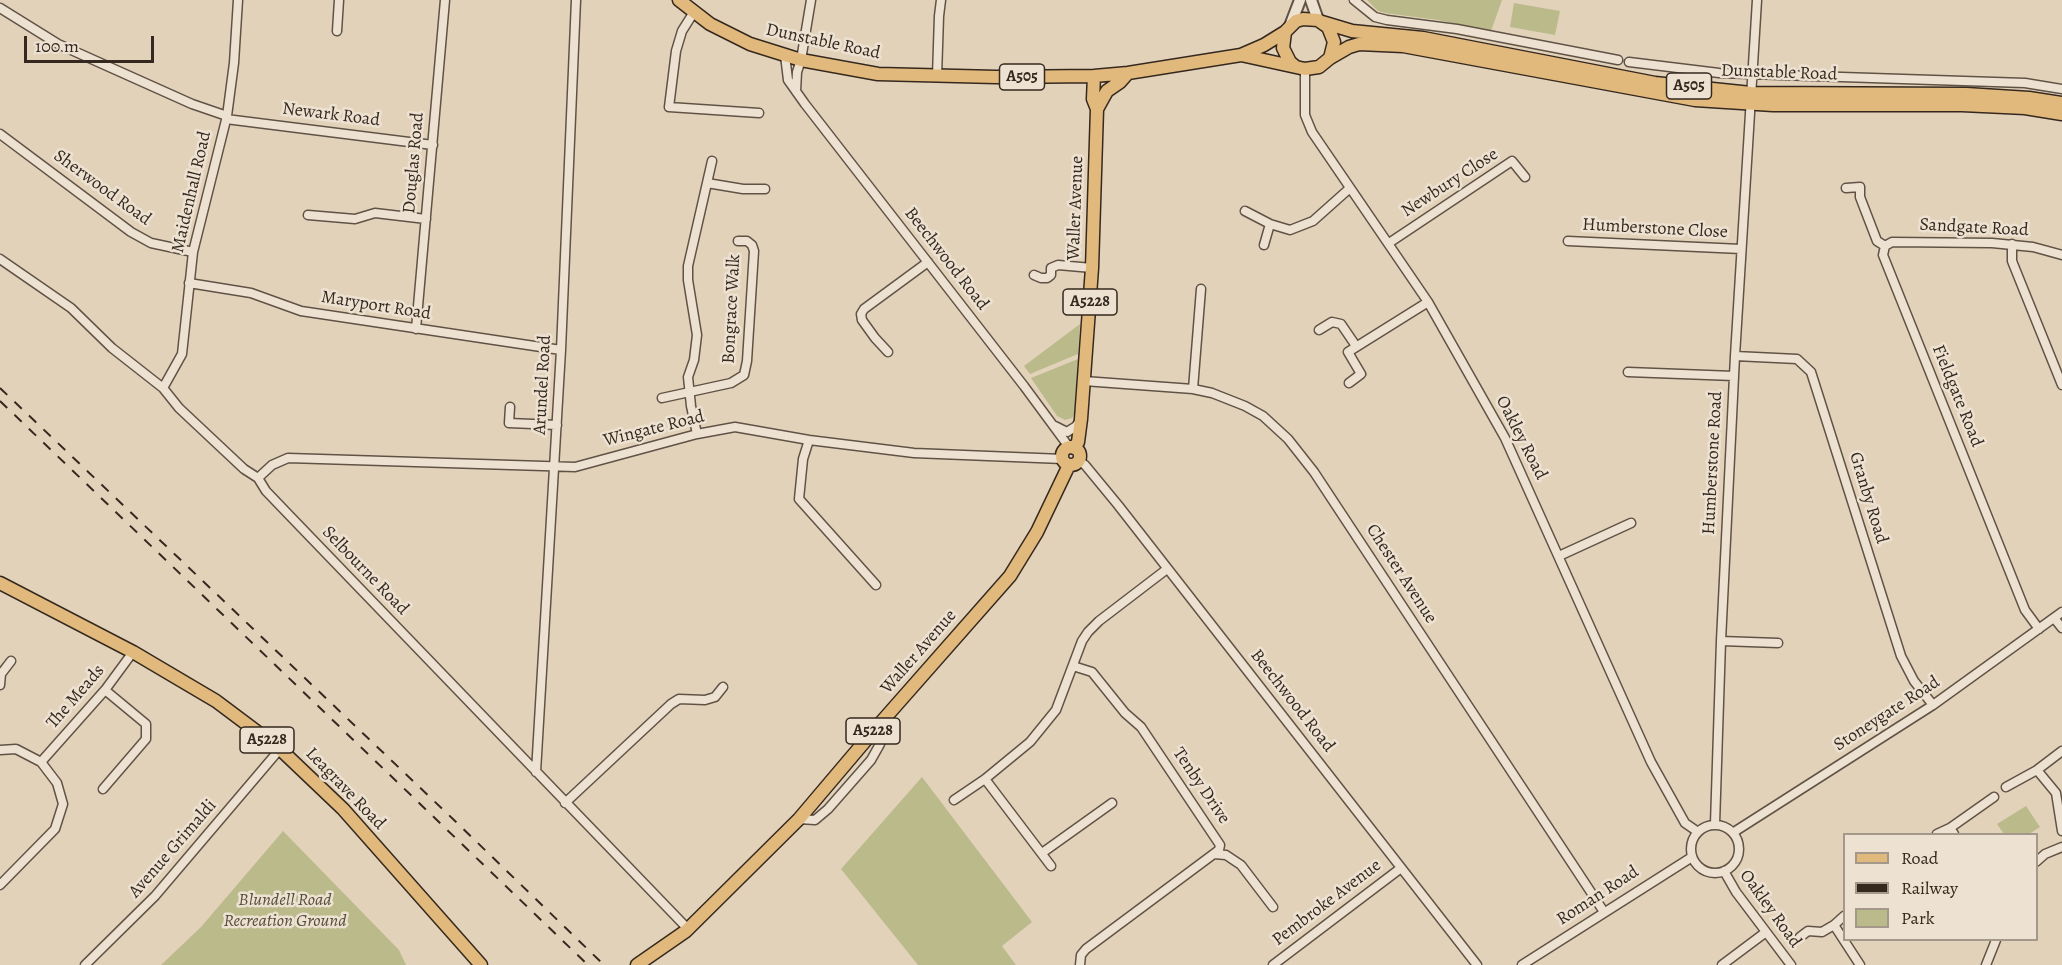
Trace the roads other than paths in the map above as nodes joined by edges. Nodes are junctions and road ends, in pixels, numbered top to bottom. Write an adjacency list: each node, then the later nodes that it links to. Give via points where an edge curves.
1 (238, 0): 35 (street, Maidenhall Road)
2 (339, 0): 16 (street)
3 (445, 0): 37 (street, Douglas Road)
4 (576, 0): 67 (street, Arundel Road)
5 (812, 0): 20 (street)
6 (941, 0): 26 (street)
7 (1300, 0): 15 (street)
8 (1311, 0): 14 (street)
9 (1354, 0): 21 (street, via 1375,17 1386,20 1457,29)
10 (1757, 0): 25 (street, Humberstone Road)
11 (681, 1): 13 (main road, Dunstable Road / A505)
12 (0, 8): 35 (street, Newark Road, via 58,44)
13 (694, 12): 17 (main road, Dunstable Road / A505, via 731,36); 33 (street, via 676,51 669,107)
14 (1320, 21): 15 (main road, via 1303,19); 19 (main road, via 1332,34); 30 (main road, Dunstable Road / A505, via 1352,31 1423,38)
15 (1288, 29): 18 (main road, A505); 23 (main road, via 1283,40 1285,56)
16 (337, 31)
17 (786, 55): 20 (main road, Dunstable Road / A505); 29 (street, Beechwood Road, via 788,80)
18 (1241, 56): 23 (main road, A505); 24 (main road, A505)
19 (1330, 58): 23 (main road, via 1319,67); 30 (main road, Dunstable Road / A505, via 1359,44 1403,46 1695,100)
20 (801, 60): 26 (main road, Dunstable Road / A505, via 878,74); 29 (street)
21 (1618, 60)
22 (1629, 62): 25 (street, Dunstable Road)
23 (1301, 68): 41 (street, Oakley Road, via 1305,115)
24 (1128, 73): 27 (main road, A505); 32 (main road, via 1107,91)
25 (1751, 74): 28 (street, Dunstable Road, via 2025,83); 30 (street, Humberstone Road)
26 (937, 76): 27 (main road, A505)
27 (1094, 76): 32 (main road, Waller Avenue / A5228, via 1093,99)
28 (2062, 89)
29 (796, 91): 58 (street, Beechwood Road)
30 (1750, 99): 31 (main road, Dunstable Road / A505, via 1966,94); 34 (main road, Dunstable Road, via 2025,108); 54 (street, Humberstone Road)
31 (2062, 103)
32 (1097, 109): 59 (main road, Waller Avenue / A5228)
33 (759, 113)
34 (2062, 114)
35 (226, 117): 37 (street, Newark Road); 55 (street, Maidenhall Road)
36 (0, 134): 55 (street, Sherwood Road, via 131,232 151,243)
37 (433, 145): 46 (street, Douglas Road)
38 (712, 161): 40 (street)
39 (1525, 177): 50 (street, Newbury Close, via 1512,160)
40 (707, 183): 43 (street); 77 (street, via 688,266 697,335 688,376)
41 (1350, 188): 47 (street, via 1313,221 1290,230); 50 (street, Oakley Road)
42 (1846, 188): 53 (street, Fieldgate Road, via 1860,187 1860,197 1877,241)
43 (765, 189)
44 (1245, 211): 47 (street)
45 (308, 215): 46 (street, via 355,219 375,213)
46 (426, 219): 64 (street, Douglas Road)
47 (1270, 224): 52 (street)
48 (738, 241): 77 (street, Bongrace Walk, via 747,241 754,251 744,375 731,383)
49 (1568, 241): 54 (street, Humberstone Close)
50 (1389, 243): 63 (street, Oakley Road)
51 (2012, 244): 53 (street, Sandgate Road, via 1892,242); 56 (street, Sandgate Road); 74 (street, via 2012,261)
52 (1264, 245)
53 (1885, 246): 96 (street, Fieldgate Road, via 1883,255 2025,610)
54 (1741, 249): 69 (street, Humberstone Road)
55 (194, 252): 61 (street, Maidenhall Road)
56 (2062, 255)
57 (0, 259): 75 (street, Selbourne Road, via 71,308 112,348)
58 (928, 262): 68 (street, via 861,314); 81 (street, Beechwood Road)
59 (1092, 268): 60 (street, via 1058,265 1051,268 1047,278); 72 (main road, Waller Avenue / A5228)
60 (1034, 275)
61 (189, 283): 64 (street, Maryport Road, via 251,293 301,311); 75 (street, Maidenhall Road, via 182,354)
62 (1201, 289): 76 (street)
63 (1428, 302): 66 (street); 89 (street, Oakley Road, via 1505,438)
64 (416, 329): 67 (street, Maryport Road)
65 (1319, 330): 66 (street, via 1332,321 1341,324)
66 (1356, 346): 73 (street, via 1348,352 1361,374)
67 (561, 350): 82 (street, Arundel Road)
68 (888, 352)
69 (1735, 356): 71 (street, Humberstone Road); 106 (street, Granby Road, via 1797,359 1811,372 1901,656)
70 (1628, 372): 71 (street)
71 (1734, 376): 97 (street, Humberstone Road)
72 (1084, 381): 76 (street, Chester Avenue); 80 (main road, Waller Avenue / A5228)
73 (1349, 383)
74 (2062, 386)
75 (164, 388): 87 (street, Selbourne Road, via 179,408)
76 (1193, 389): 135 (street, Chester Avenue, via 1228,398 1263,416 1300,454)
77 (689, 392): 78 (street, Bongrace Walk); 83 (street)
78 (662, 398)
79 (510, 407): 82 (street, via 509,423)
80 (1082, 419): 81 (street, via 1067,432); 85 (main road, Waller Avenue / A5228)
81 (1053, 424): 85 (street, Beechwood Road)
82 (557, 425): 86 (street, Arundel Road)
83 (697, 434): 84 (street, Wingate Road, via 735,426); 86 (street, Wingate Road, via 575,467)
84 (809, 440): 85 (street, Wingate Road, via 914,453); 92 (street, via 799,499)
85 (1071, 456): 90 (street, Beechwood Road, via 1085,465); 138 (main road, Waller Avenue / A5228, via 1037,532 1010,576 799,819)
86 (555, 468): 87 (street, Wingate Road, via 288,458 272,465); 112 (street, Arundel Road)
87 (258, 478): 112 (street, Selbourne Road, via 266,491)
88 (1631, 523): 89 (street)
89 (1559, 556): 123 (street, Oakley Road, via 1652,762 1685,823)
90 (1167, 569): 101 (street, via 1088,632); 131 (street, Beechwood Road)
91 (0, 582): 99 (main road, Leagrave Road / A5228)
92 (876, 585)
93 (2062, 612): 94 (street, Stoneygate Road)
94 (2054, 618): 95 (street); 96 (street, Stoneygate Road)
95 (2062, 628)
96 (2039, 629): 106 (street, Stoneygate Road)
97 (1721, 641): 98 (street); 120 (street, Humberstone Road)
98 (1778, 643)
99 (133, 651): 105 (street, The Meads); 107 (main road, Leagrave Road / A5228, via 216,701)
100 (10, 661): 102 (street)
101 (1073, 666): 113 (street, via 1050,718 1030,742); 127 (street, Tenby Drive, via 1092,672 1141,727 1219,842)
102 (0, 674): 103 (street)
103 (0, 684)
104 (723, 687): 119 (street, via 715,697 679,699 671,704)
105 (105, 690): 110 (street, The Meads); 115 (street, via 146,724 146,739)
106 (1933, 705): 124 (street, Stoneygate Road)
107 (280, 749): 144 (street, Avenue Grimaldi, via 155,896); 145 (main road, Leagrave Road / A5228, via 343,809)
108 (0, 750): 110 (street, via 16,749)
109 (2062, 751): 111 (street)
110 (42, 762): 133 (street, via 57,783 63,804 55,829)
111 (2037, 770): 114 (street); 122 (street, via 2056,794)
112 (536, 772): 119 (street, Selbourne Road)
113 (985, 779): 117 (street); 126 (street)
114 (2006, 787)
115 (103, 789)
116 (1994, 797): 121 (street)
117 (954, 800)
118 (1112, 802): 126 (street)
119 (565, 803): 138 (street, Selbourne Road)
120 (1714, 824): 123 (street); 124 (street)
121 (1952, 831)
122 (2062, 831)
123 (1698, 832): 128 (street, via 1692,843)
124 (1734, 832): 132 (street, Oakley Road, via 1739,854)
125 (2062, 847): 129 (street)
126 (1042, 853): 130 (street)
127 (1214, 854): 134 (street, via 1226,855 1241,865); 147 (street, Tenby Drive, via 1086,949)
128 (1692, 857): 132 (street, Oakley Road, via 1702,869); 135 (street, Roman Road)
129 (2038, 861)
130 (1051, 866)
131 (1401, 868): 148 (street, Pembroke Avenue); 149 (street, Beechwood Road)
132 (1724, 871): 139 (street, Oakley Road)
133 (0, 885)
134 (1273, 907)
135 (1604, 912): 150 (street, Roman Road)
136 (1843, 918): 137 (street)
137 (1834, 925): 140 (street); 141 (street)
138 (688, 929): 146 (main road, Waller Avenue / A5228)
139 (1766, 932): 151 (street); 152 (street, Oakley Road)
140 (1800, 937)
141 (1843, 939)
142 (1844, 941): 153 (street)
143 (1995, 941): 154 (street)
144 (85, 965)
145 (481, 965)
146 (637, 965)
147 (1080, 965)
148 (1273, 965)
149 (1477, 965)
150 (1522, 965)
151 (1722, 965)
152 (1791, 965)
153 (1860, 965)
154 (1986, 965)

